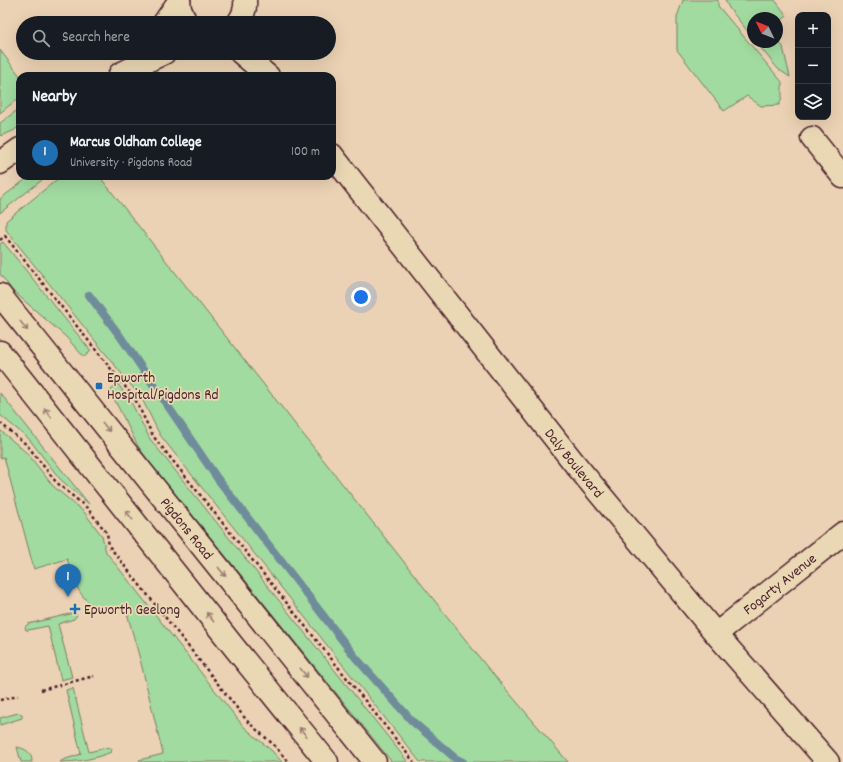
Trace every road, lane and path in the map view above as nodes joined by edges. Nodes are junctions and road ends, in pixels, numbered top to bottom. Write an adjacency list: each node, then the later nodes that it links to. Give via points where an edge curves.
1 (179, 0): 2 (street); 3 (street)
2 (169, 16)
3 (182, 16)
4 (132, 60): 8 (street)
5 (150, 60): 9 (street)
6 (249, 60): 10 (street)
7 (265, 60): 11 (street)
8 (122, 72)
9 (125, 72)
10 (263, 72)
11 (270, 72)
12 (812, 138): 16 (street)
13 (16, 152): 15 (street)
14 (336, 160): 22 (street, Daly Boulevard, via 575,464)
15 (0, 164)
16 (843, 177)
17 (0, 240): 30 (path, via 5,236 135,399 153,436)
18 (0, 295): 29 (street, Pigdons Road, one-way to 29)
19 (0, 352): 28 (street, one-way to 19)
20 (0, 423): 27 (path, via 27,445 56,482 87,508 107,533 109,546 248,722 275,746)
21 (843, 533): 22 (street, Fogarty Avenue)
22 (716, 634): 31 (street, Daly Boulevard)
23 (94, 676): 24 (path)
24 (41, 690)
25 (18, 696): 26 (path)
26 (0, 700)
27 (288, 762)
28 (327, 762)
29 (375, 762)
30 (414, 762)
31 (828, 762)

